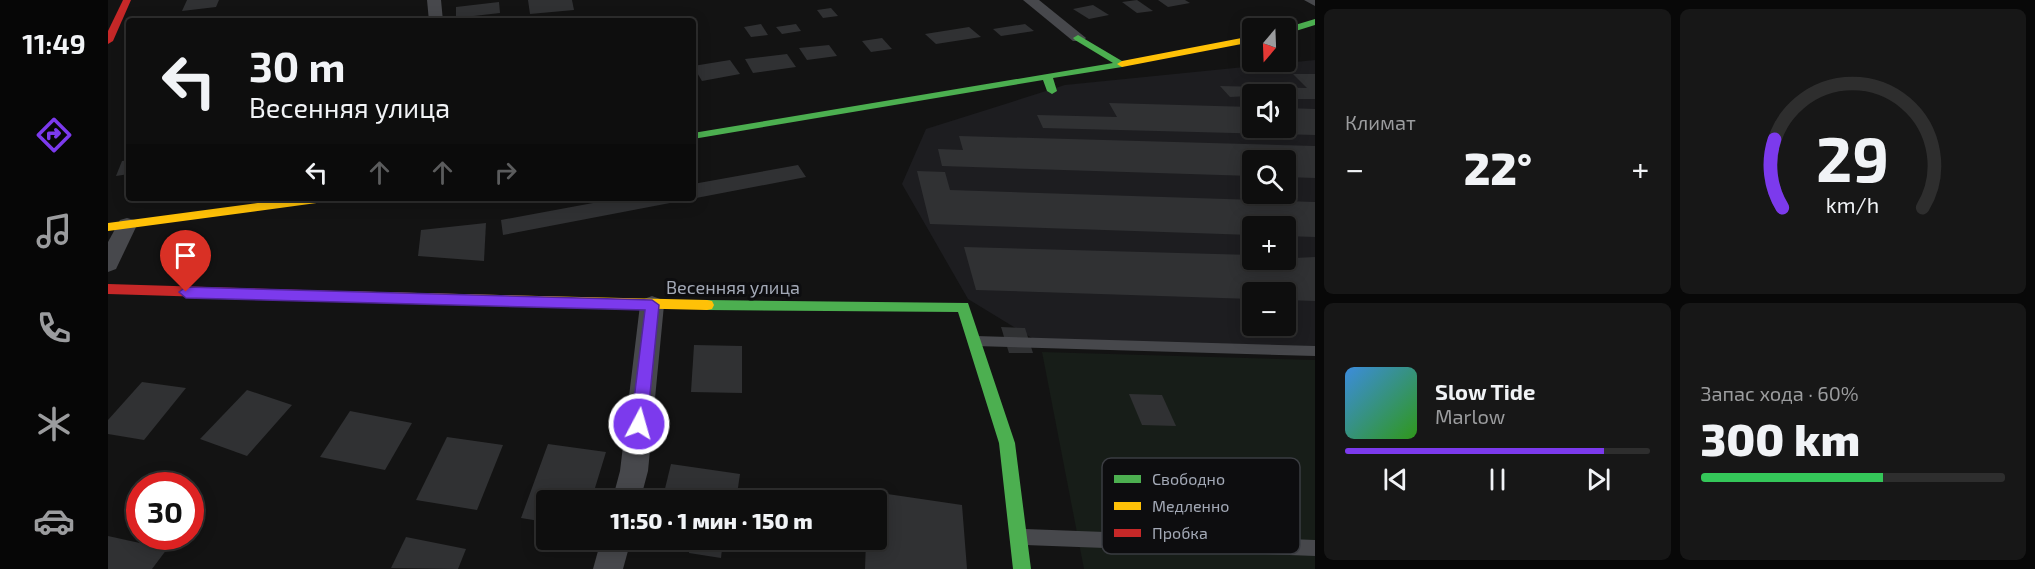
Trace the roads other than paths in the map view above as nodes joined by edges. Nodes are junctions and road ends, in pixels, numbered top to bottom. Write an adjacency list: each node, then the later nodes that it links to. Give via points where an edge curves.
1 (128, 0): 10 (street)
2 (434, 0): 6 (street)
3 (1030, 0): 9 (street)
4 (1311, 0): 5 (street)
5 (1315, 2)
6 (436, 18)
7 (1315, 22): 8 (street)
8 (1296, 28)
9 (1078, 38): 12 (street)
10 (108, 41)
11 (1242, 41): 12 (street)
12 (1122, 64): 13 (street)
13 (1047, 76): 14 (street); 15 (street)
14 (1052, 91)
15 (696, 135)
16 (302, 201): 17 (street)
17 (117, 226): 18 (street)
18 (108, 264)
19 (108, 289): 20 (street, Весенняя улица)
20 (652, 305): 21 (street, Весенняя улица, via 963,308); 23 (street)
21 (974, 341): 22 (lane); 24 (street, via 1006,443)
22 (1315, 351)
23 (629, 490)
24 (1018, 537): 25 (lane); 30 (street)
25 (1102, 540)
26 (1300, 547): 27 (lane)
27 (1315, 548)
28 (613, 550): 29 (street)
29 (608, 569)
30 (1022, 569)

